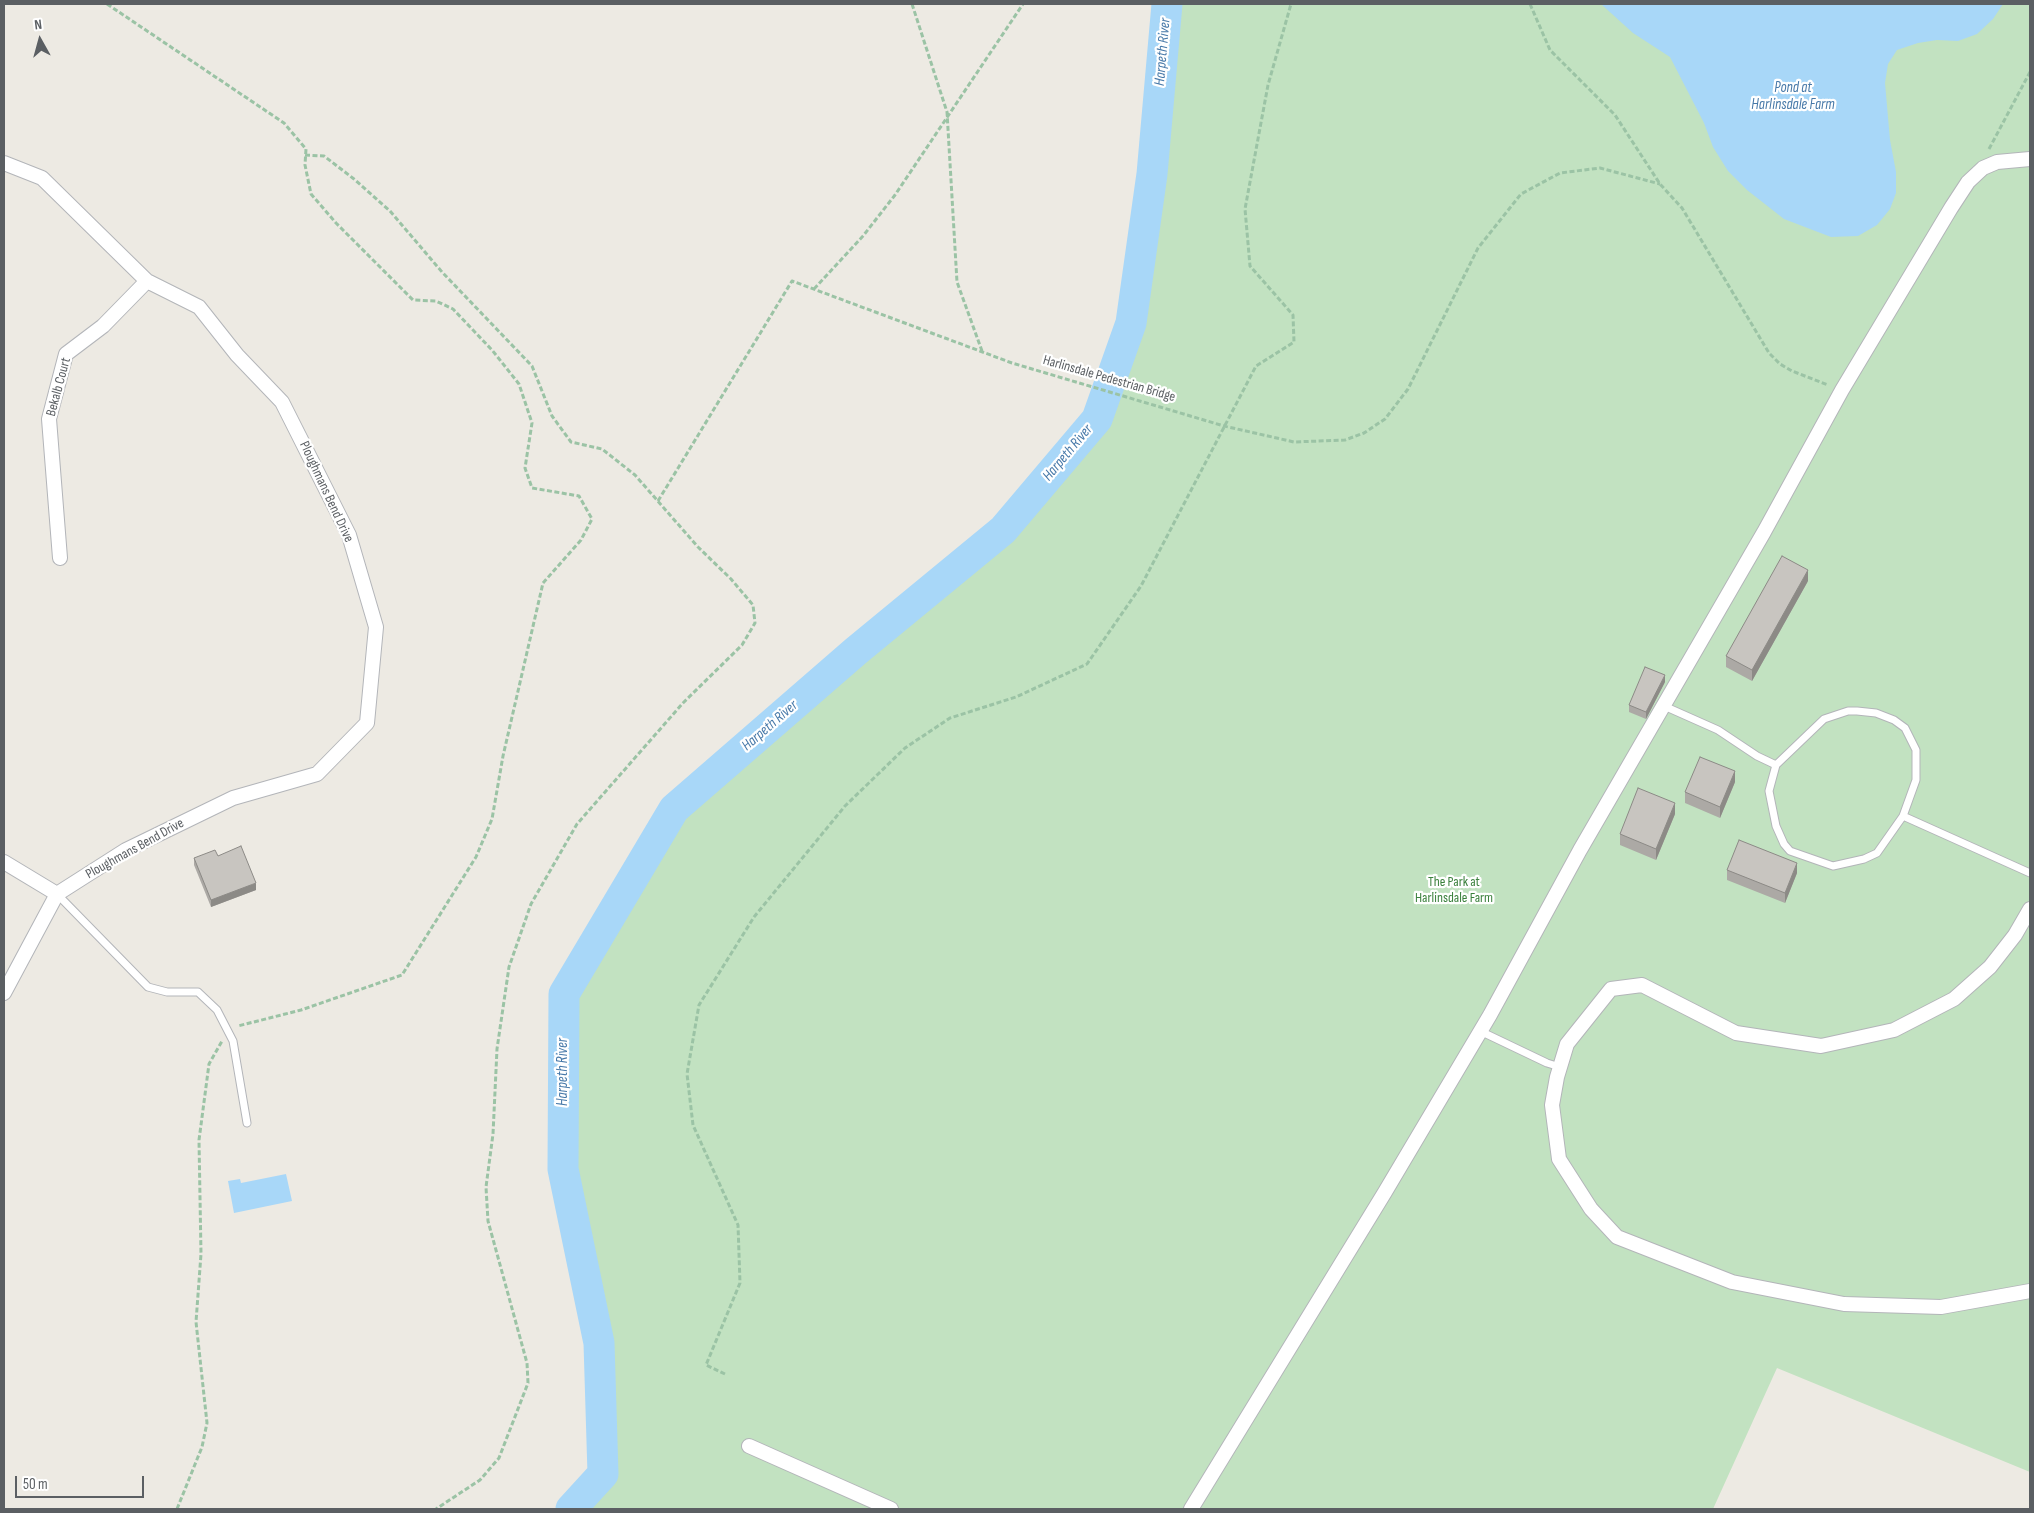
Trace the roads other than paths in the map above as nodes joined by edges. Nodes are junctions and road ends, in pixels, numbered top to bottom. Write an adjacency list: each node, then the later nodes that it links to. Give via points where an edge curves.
1 (2030, 159): 5 (street, via 1997,162 1983,168 1968,182 1842,390)
2 (4, 163): 3 (street, Ploughmans Bend Drive, via 42,178)
3 (147, 280): 4 (street, Bekalb Court, via 103,326 66,354 49,419); 10 (street, Ploughmans Bend Drive, via 198,306 282,402 321,477 349,535 376,627 367,723 317,774 233,798 126,850)
4 (60, 558)
5 (1664, 706): 6 (lane, via 1718,730); 13 (street)
6 (1776, 765): 7 (lane, via 1769,791 1776,826 1790,851 1833,866 1864,859 1876,853); 7 (lane, via 1824,719 1857,711 1876,713 1894,720 1905,728 1916,750 1916,780)
7 (1903, 816): 9 (lane)
8 (4, 862): 10 (street)
9 (2030, 873)
10 (57, 894): 12 (street, Ploughmans Bend Drive); 15 (lane, via 148,987 167,992 198,992 217,1010 233,1040)
11 (2030, 909): 14 (street, via 1990,967 1954,999 1894,1030 1821,1046 1736,1033 1642,985 1611,989 1567,1044)
12 (4, 993)
13 (1480, 1031): 14 (lane); 19 (street)
14 (1560, 1067): 16 (street, via 1552,1105 1559,1159 1591,1209 1617,1237 1732,1282 1844,1304 1941,1307)
15 (247, 1123)
16 (2030, 1291)
17 (749, 1446): 18 (street)
18 (891, 1509)
19 (1190, 1509)

